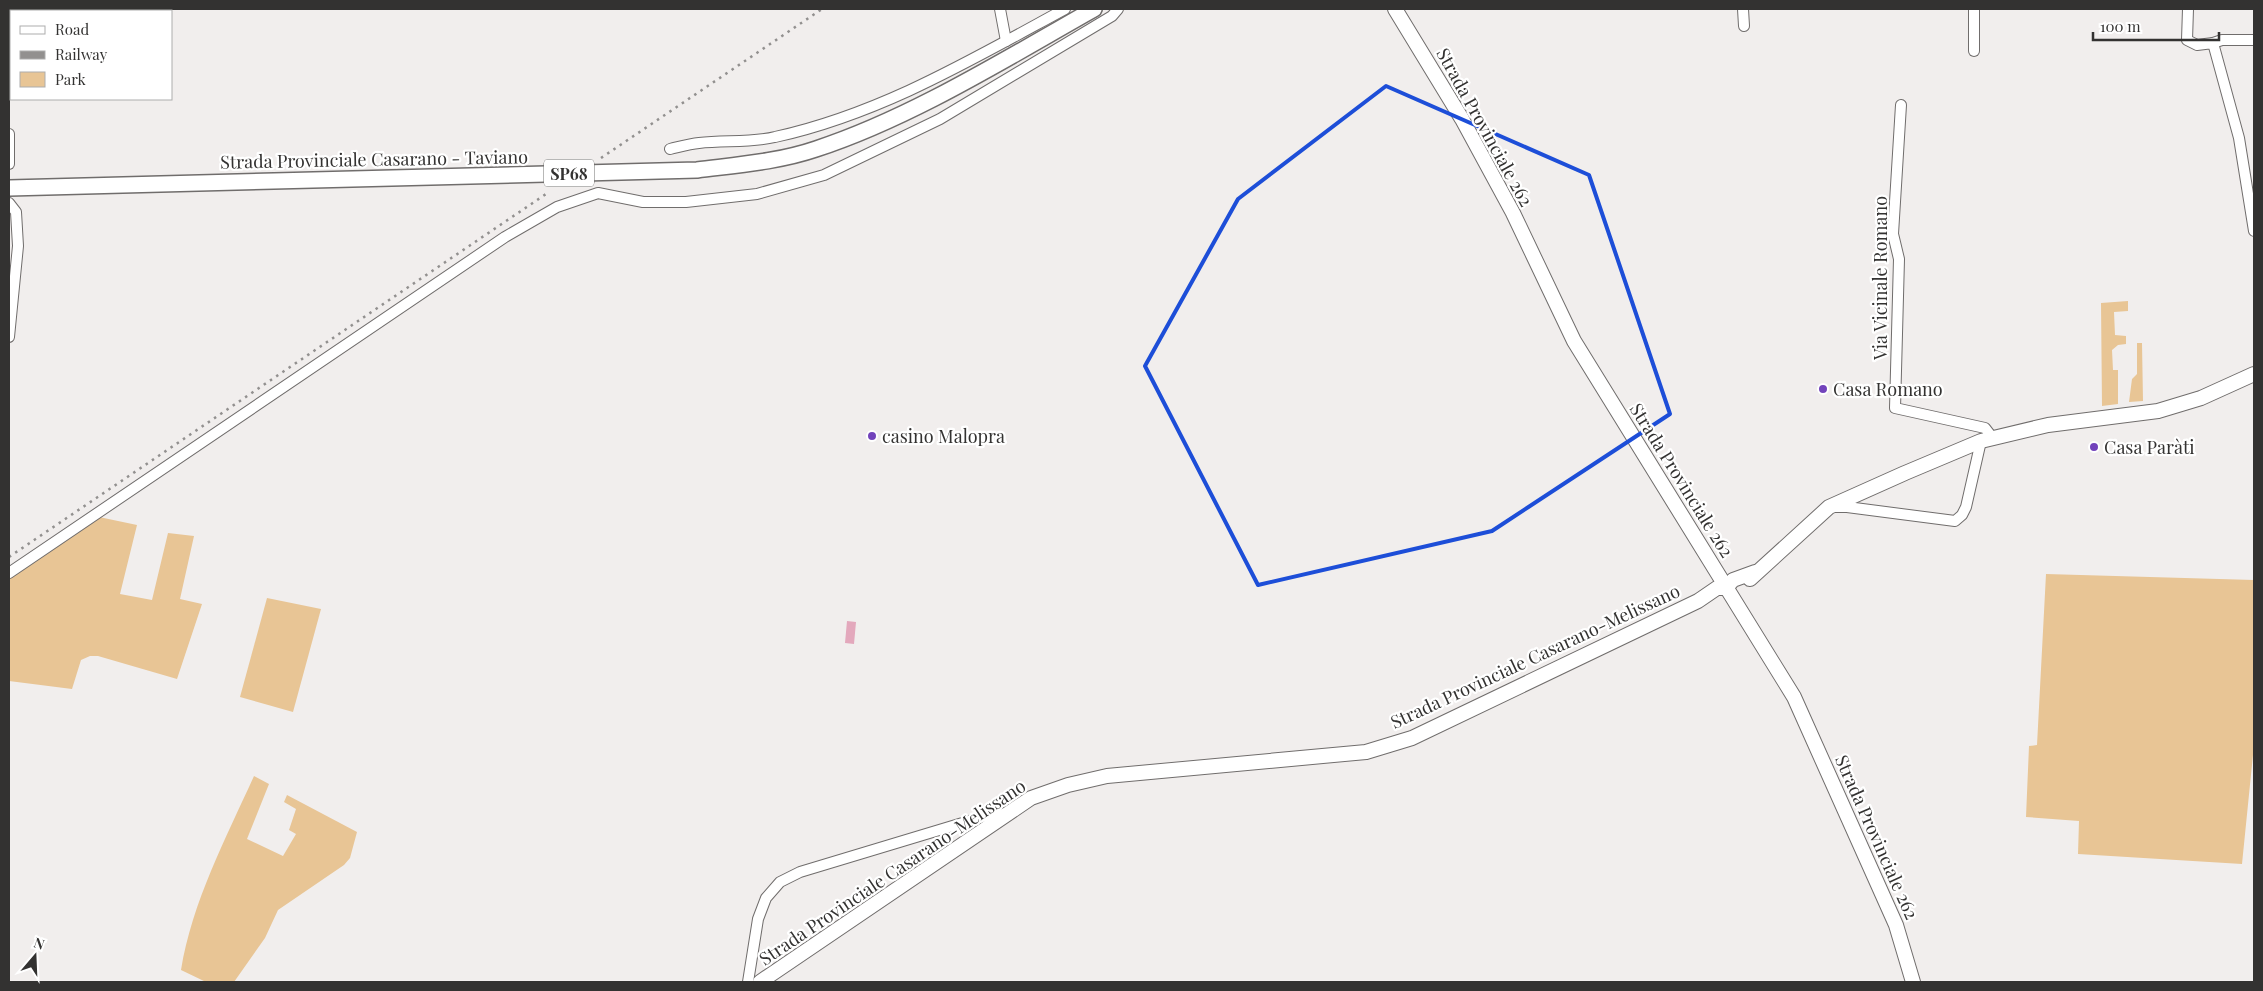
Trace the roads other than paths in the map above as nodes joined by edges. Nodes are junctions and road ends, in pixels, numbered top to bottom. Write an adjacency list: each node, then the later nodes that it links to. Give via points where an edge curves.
1 (10, 9): 10 (street)
2 (1000, 9): 13 (street)
3 (1065, 9): 13 (street)
4 (1094, 9): 20 (main road, Strada Provinciale Casarano - Taviano / SP68, via 874,128 815,150 758,162 697,170)
5 (1118, 9): 27 (street, via 1112,16 940,119 824,175 757,194 686,202 643,202 598,193 557,207 506,237)
6 (1394, 9): 28 (main road, Strada Provinciale 262, via 1467,127 1513,213 1574,340)
7 (1743, 9): 11 (street)
8 (1974, 9): 15 (street)
9 (2188, 9): 14 (street, via 2187,40 2197,45)
10 (9, 18)
11 (1744, 26)
12 (2254, 40): 14 (street)
13 (1006, 41): 18 (street, via 889,102 848,117 772,138)
14 (2213, 43): 22 (street, via 2238,138)
15 (1974, 51)
16 (1901, 105): 25 (street, Via Vicinale Romano, via 1893,234 1899,259 1895,408 1985,428)
17 (9, 134): 19 (street)
18 (670, 148)
19 (9, 164)
20 (9, 188)
21 (9, 202): 23 (street, via 16,212 18,246)
22 (2254, 231)
23 (9, 337)
24 (2254, 374): 25 (main road, Strada Provinciale Casarano-Melissano, via 2201,398 2158,411 2048,425)
25 (1986, 439): 26 (main road, Strada Provinciale Casarano-Melissano); 26 (street, via 1966,507 1954,521 1847,507)
26 (1829, 508): 28 (main road, Strada Provinciale Casarano-Melissano, via 1738,586)
27 (9, 573)
28 (1726, 588): 29 (main road, Strada Provinciale Casarano-Melissano, via 1721,594 1698,601 1412,738 1366,752 1107,776 1068,784 1031,798); 32 (main road, Strada Provinciale 262, via 1794,697 1896,925)
29 (1008, 814): 30 (street, via 989,815 840,859 780,882 766,898 758,919); 31 (main road, Strada Provinciale Casarano-Melissano)
30 (748, 982)
31 (760, 982)
32 (1913, 982)

